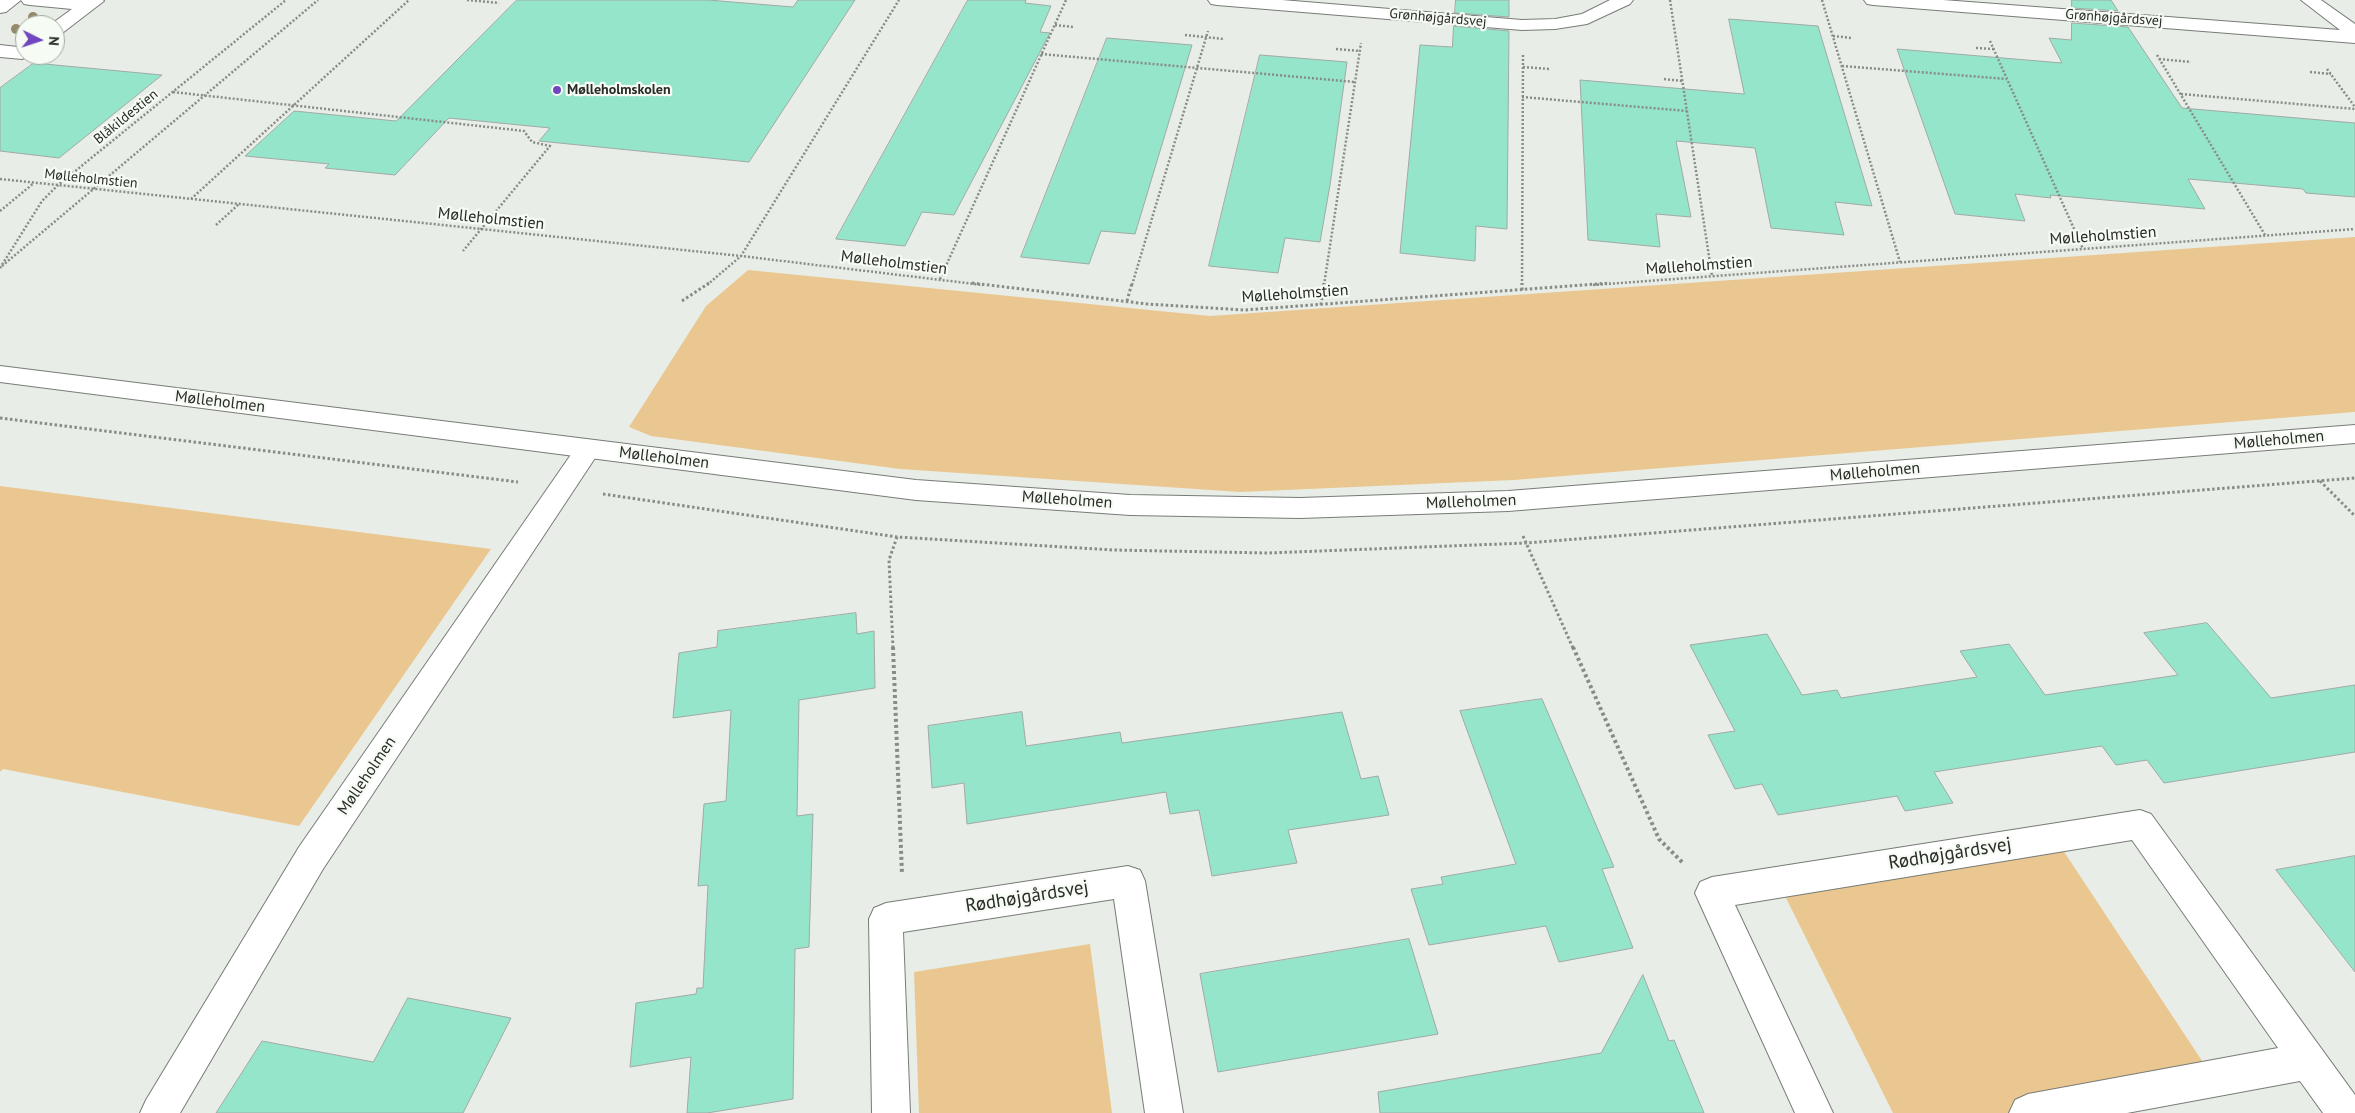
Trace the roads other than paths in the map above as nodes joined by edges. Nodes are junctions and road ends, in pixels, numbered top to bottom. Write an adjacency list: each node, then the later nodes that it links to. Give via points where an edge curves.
1 (12, 0): 8 (street)
2 (30, 0): 7 (street)
3 (1218, 0): 4 (street, Grønhøjgårdsvej, via 1522,25 1587,19)
4 (1624, 0)
5 (1873, 0): 11 (street, Grønhøjgårdsvej)
6 (2310, 0): 10 (street)
7 (93, 3): 9 (street)
8 (0, 8)
9 (65, 23)
10 (2355, 33)
11 (2355, 37)
12 (0, 51): 13 (street)
13 (15, 52)
14 (0, 374): 16 (street, Mølleholmen)
15 (2355, 434): 16 (street, Mølleholmen, via 1508,501 1300,508 1130,505 916,490)
16 (588, 448): 18 (street, Mølleholmen, via 312,858)
17 (2308, 1062): 21 (street, Rødhøjgårdsvej, via 2140,824 1712,893); 22 (street); 23 (street, Rødhøjgårdsvej)
18 (159, 1113)
19 (891, 1113): 20 (street, Rødhøjgårdsvej, via 886,919 1128,881)
20 (1164, 1113)
21 (1814, 1113)
22 (2028, 1113)
23 (2345, 1113)

